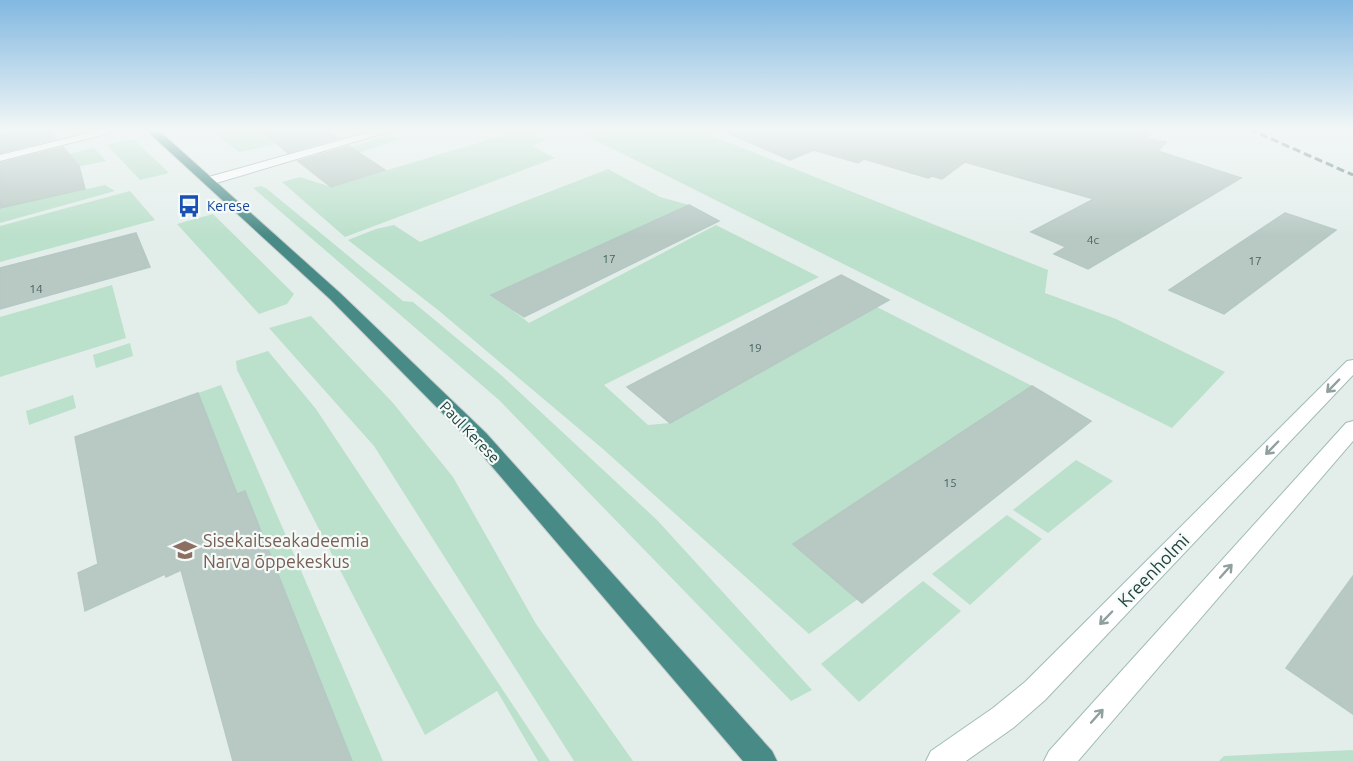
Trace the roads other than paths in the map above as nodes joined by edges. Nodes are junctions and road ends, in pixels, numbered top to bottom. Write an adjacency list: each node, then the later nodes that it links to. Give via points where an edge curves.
1 (190, 165): 3 (highway, Paul Kerese)
2 (267, 165): 3 (main road)
3 (209, 181): 6 (highway, Paul Kerese, via 335,296 479,438)
4 (1353, 365): 7 (main road, Kreenholmi, one-way to 7, via 1035,691)
5 (1353, 428): 8 (main road, one-way to 5)
6 (762, 761)
7 (941, 761)
8 (1059, 761)

